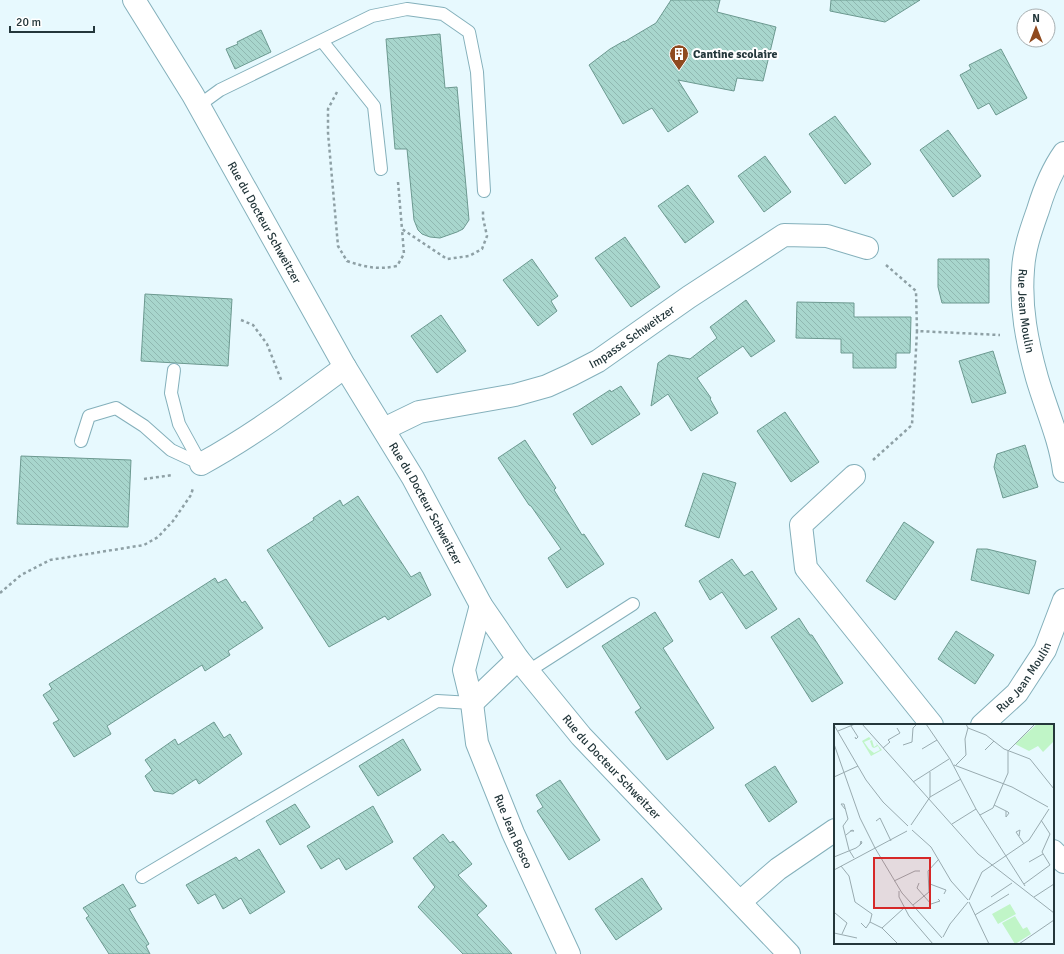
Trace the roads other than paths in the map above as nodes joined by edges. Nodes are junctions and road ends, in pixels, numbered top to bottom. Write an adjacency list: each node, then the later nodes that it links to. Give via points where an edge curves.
1 (134, 0): 3 (street, Rue du Docteur Schweitzer)
2 (322, 41): 3 (lane, via 220,90); 5 (lane, via 374,106); 6 (lane, via 372,16 407,9 443,14 468,32 477,72)
3 (198, 106): 8 (street, Rue du Docteur Schweitzer)
4 (1064, 153): 13 (street, Rue Jean Moulin, via 1043,194 1028,238 1023,268 1022,303 1037,378 1062,454)
5 (381, 169)
6 (484, 191)
7 (867, 248): 10 (street, Impasse Schweitzer, via 827,236 784,235 598,361 571,375 515,395 419,412)
8 (345, 367): 10 (street, Rue du Docteur Schweitzer); 12 (street, via 291,407)
9 (174, 370): 12 (lane, via 171,393 179,424)
10 (384, 429): 17 (street, Rue du Docteur Schweitzer)
11 (81, 441): 12 (lane, via 89,416 116,408 144,426 171,450)
12 (201, 464)
13 (1064, 471)
14 (854, 476): 20 (street, via 801,525 806,568)
15 (1064, 600): 21 (street, Rue Jean Moulin, via 1045,650 1017,692)
16 (633, 604): 18 (lane)
17 (481, 605): 18 (street, Rue du Docteur Schweitzer); 19 (street, Rue Jean Bosco, via 464,670)
18 (523, 666): 19 (street); 26 (street, Rue du Docteur Schweitzer, via 581,736)
19 (472, 703): 25 (lane, via 437,702); 27 (street, Rue Jean Bosco, via 477,743 514,833)
20 (931, 724)
21 (983, 724)
22 (834, 831): 26 (street, via 778,869)
23 (1054, 852): 24 (street)
24 (1064, 862)
25 (142, 877)
26 (740, 902): 28 (street, Rue du Docteur Schweitzer)
27 (569, 954)
28 (789, 954)

